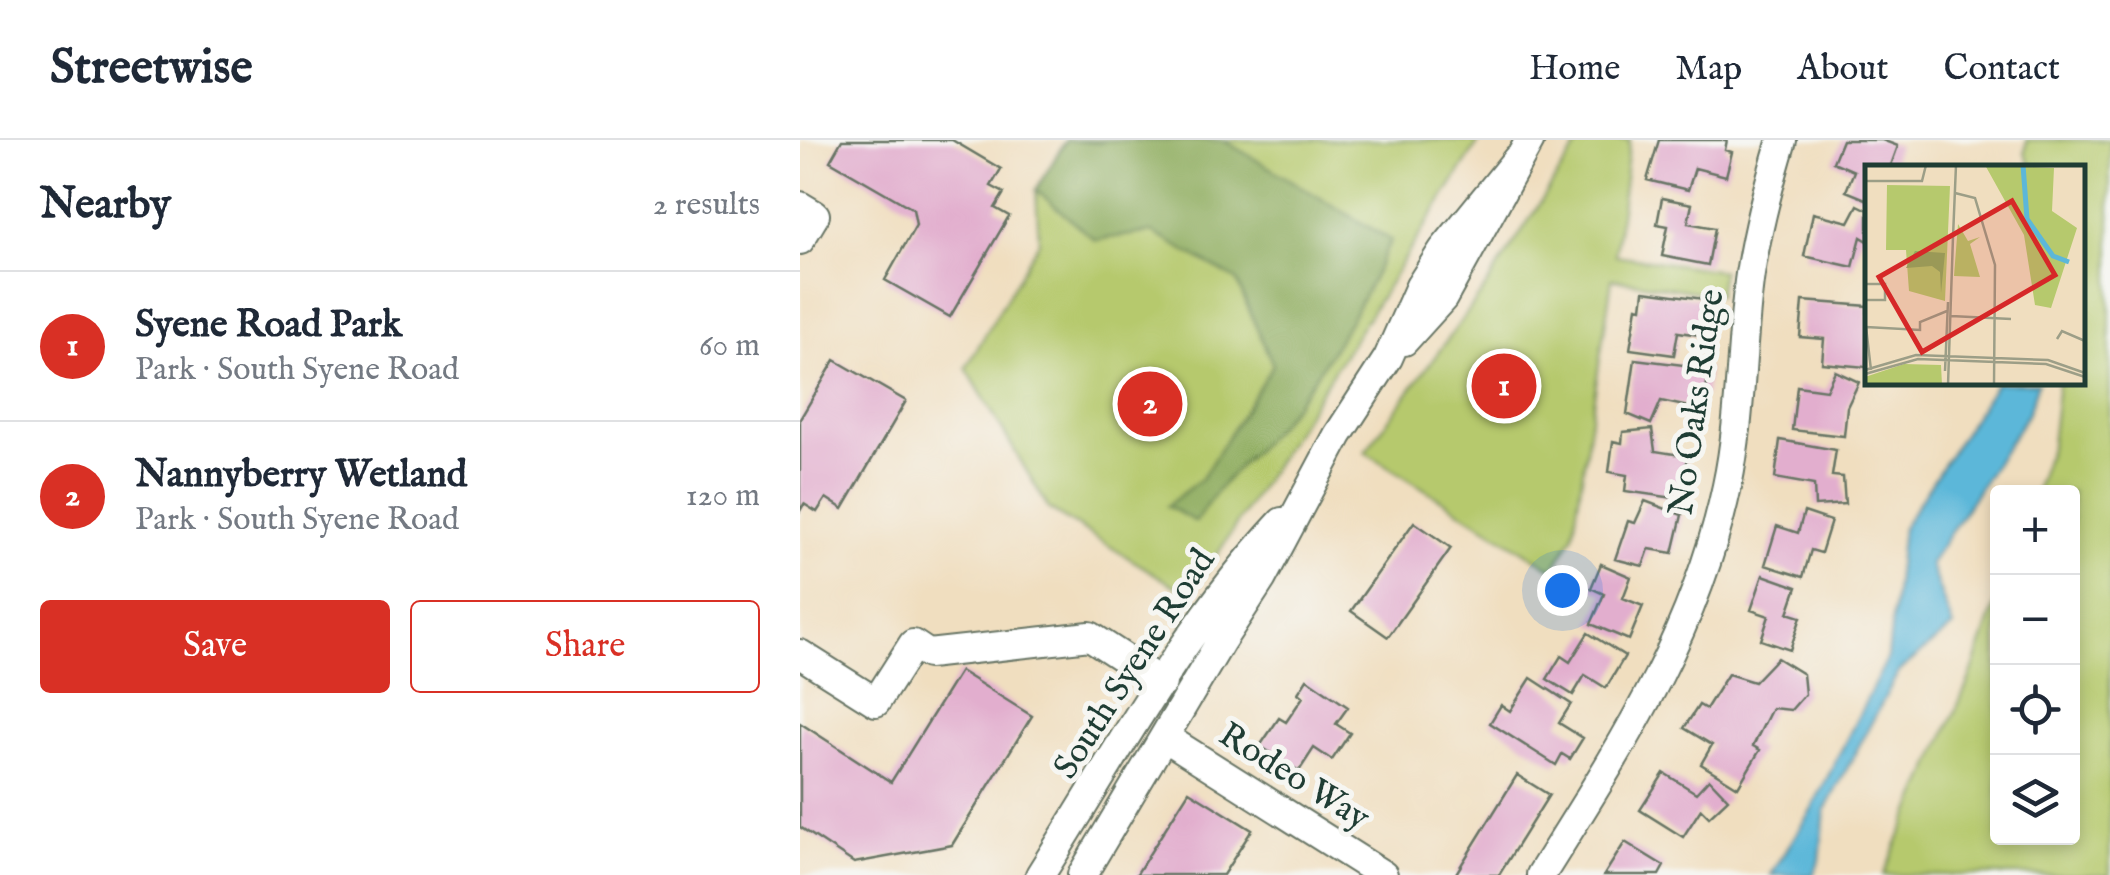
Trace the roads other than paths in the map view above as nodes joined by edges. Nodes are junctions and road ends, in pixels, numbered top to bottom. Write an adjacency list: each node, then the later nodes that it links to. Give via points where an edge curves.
1 (1782, 140): 12 (street, No Oaks Ridge, via 1750,274 1739,417 1712,549 1662,676)
2 (1524, 150): 5 (street, South Syene Road, via 1420,286 1388,358)
3 (800, 206): 4 (street, via 815,215)
4 (800, 240)
5 (1300, 502): 7 (street, South Syene Road, via 1242,564); 8 (street, South Syene Road)
6 (800, 654): 7 (street, via 876,702 913,644 928,654 1090,636)
7 (1162, 683): 9 (street, South Syene Road)
8 (1166, 738): 10 (street, South Syene Road); 11 (street, Rodeo Way)
9 (1040, 875)
10 (1082, 875)
11 (1383, 875)
12 (1541, 875)

